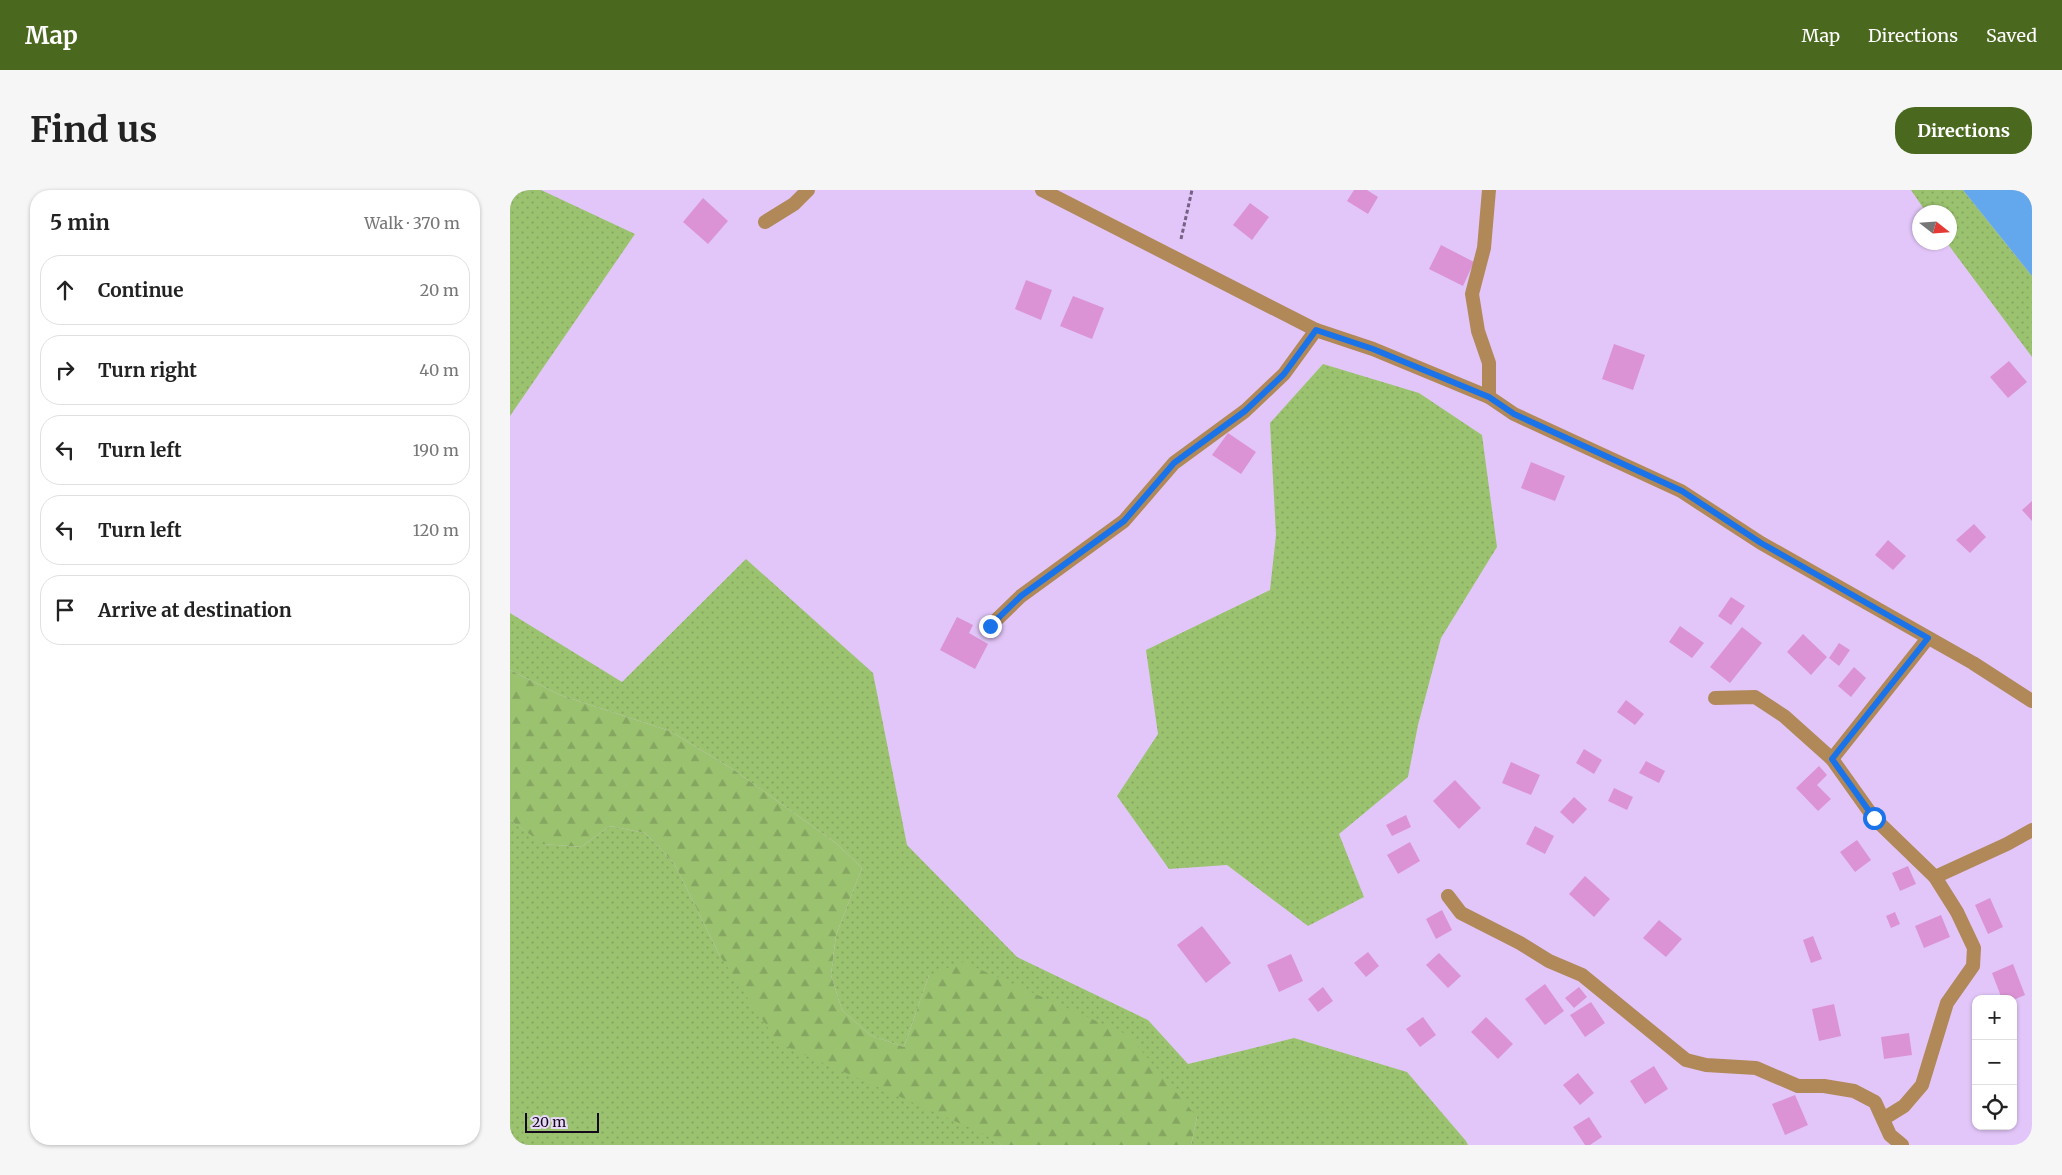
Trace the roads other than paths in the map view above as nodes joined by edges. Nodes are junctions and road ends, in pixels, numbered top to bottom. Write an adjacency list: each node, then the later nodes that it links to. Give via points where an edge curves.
1 (808, 190): 4 (street, via 794,204)
2 (1042, 190): 5 (street)
3 (1488, 190): 6 (street, via 1484,248 1472,294 1478,331 1489,363)
4 (765, 222)
5 (1316, 330): 6 (street, via 1373,349); 7 (street, via 1284,374 1245,411 1174,463 1124,521 1021,596)
6 (1489, 397): 8 (street, via 1514,414 1682,491 1761,543)
7 (990, 626)
8 (1928, 638): 10 (street); 11 (street)
9 (1714, 698): 11 (street, via 1755,697 1784,716)
10 (2032, 701)
11 (1832, 759): 13 (street, via 1874,818)
12 (2032, 830): 13 (street)
13 (1935, 877): 15 (street, via 1974,948 1973,966 1947,1003 1922,1085 1904,1106)
14 (1448, 896): 15 (street, via 1461,913 1549,961 1582,975 1686,1060 1706,1065 1756,1068 1798,1086 1854,1091 1875,1102)
15 (1883, 1119): 16 (street, via 1890,1135)
16 (1902, 1145)

